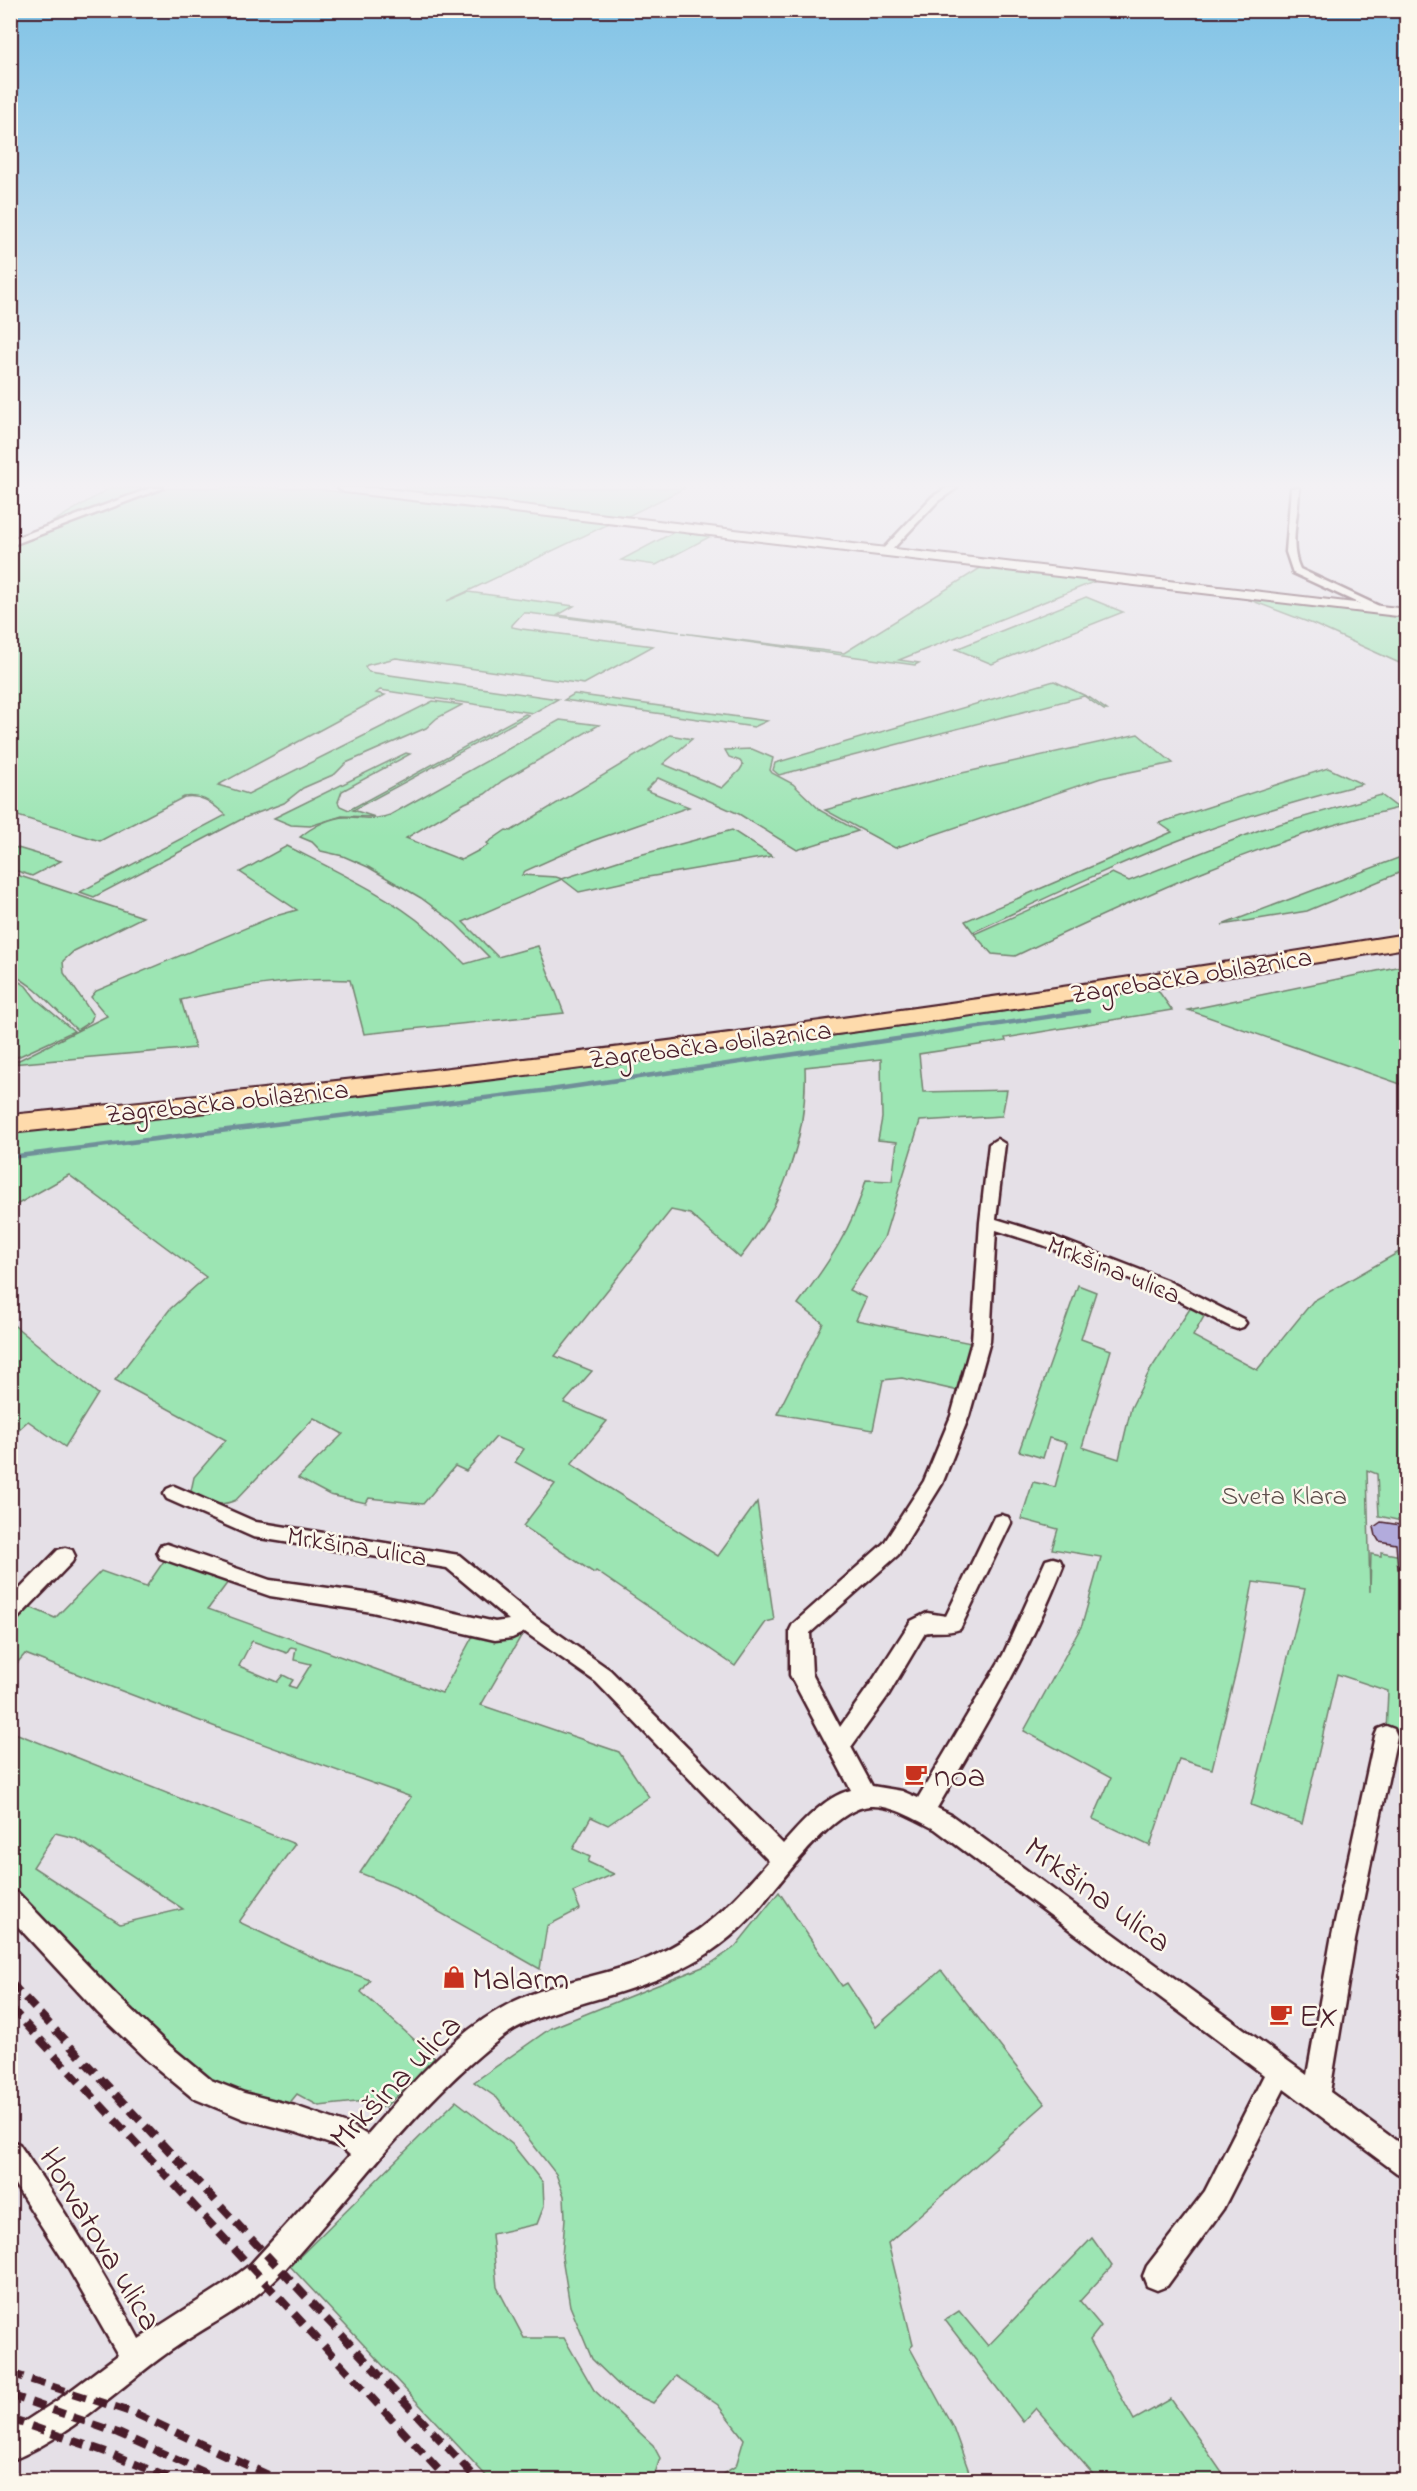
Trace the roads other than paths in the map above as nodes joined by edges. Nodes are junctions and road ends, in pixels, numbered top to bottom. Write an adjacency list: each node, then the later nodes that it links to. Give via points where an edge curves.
1 (1343, 604): 3 (main road)
2 (1368, 604): 3 (street)
3 (1376, 608): 4 (main road)
4 (1407, 613)
5 (1407, 928): 7 (highway, Zagrebačka obilaznica, via 786,1021 426,1066)
6 (1407, 941): 8 (highway, Zagrebačka obilaznica, via 817,1031 440,1078)
7 (10, 1109)
8 (10, 1124)
9 (997, 1143): 10 (street)
10 (988, 1222): 11 (street, Mrkšina ulica, via 1160,1284); 20 (street, via 981,1341 960,1416 932,1484 891,1549 800,1630 801,1675)
11 (1237, 1323)
12 (174, 1494): 18 (street, Mrkšina ulica, via 253,1529 452,1561)
13 (1001, 1523): 20 (street, via 952,1623 943,1626 927,1622 918,1627)
14 (167, 1551): 18 (street, Mrkšina ulica, via 230,1576 288,1592 372,1603 495,1631)
15 (65, 1556): 17 (street)
16 (1053, 1566): 22 (street, via 1040,1603)
17 (10, 1613)
18 (526, 1622): 23 (street, Mrkšina ulica, via 603,1677)
19 (1386, 1736): 26 (street, via 1343,1940)
20 (839, 1746): 21 (street)
21 (866, 1796): 22 (street, Mrkšina ulica, via 893,1798); 23 (street, Mrkšina ulica, via 845,1802 828,1815)
22 (923, 1811): 25 (street, Mrkšina ulica, via 944,1822)
23 (785, 1862): 28 (street, Mrkšina ulica, via 742,1910 698,1946 642,1973 523,2010 494,2027 433,2079)
24 (10, 1901): 28 (street, via 132,2028 202,2089 350,2138)
25 (1280, 2070): 26 (street, Mrkšina ulica); 30 (street, via 1214,2200)
26 (1316, 2097): 29 (street, Mrkšina ulica)
27 (10, 2153): 31 (street, Horvatova ulica, via 83,2266)
28 (369, 2154): 31 (street, Mrkšina ulica, via 260,2276)
29 (1407, 2164)
30 (1157, 2276)
31 (135, 2359): 32 (street, Mrkšina ulica, via 45,2429)
32 (10, 2447)

